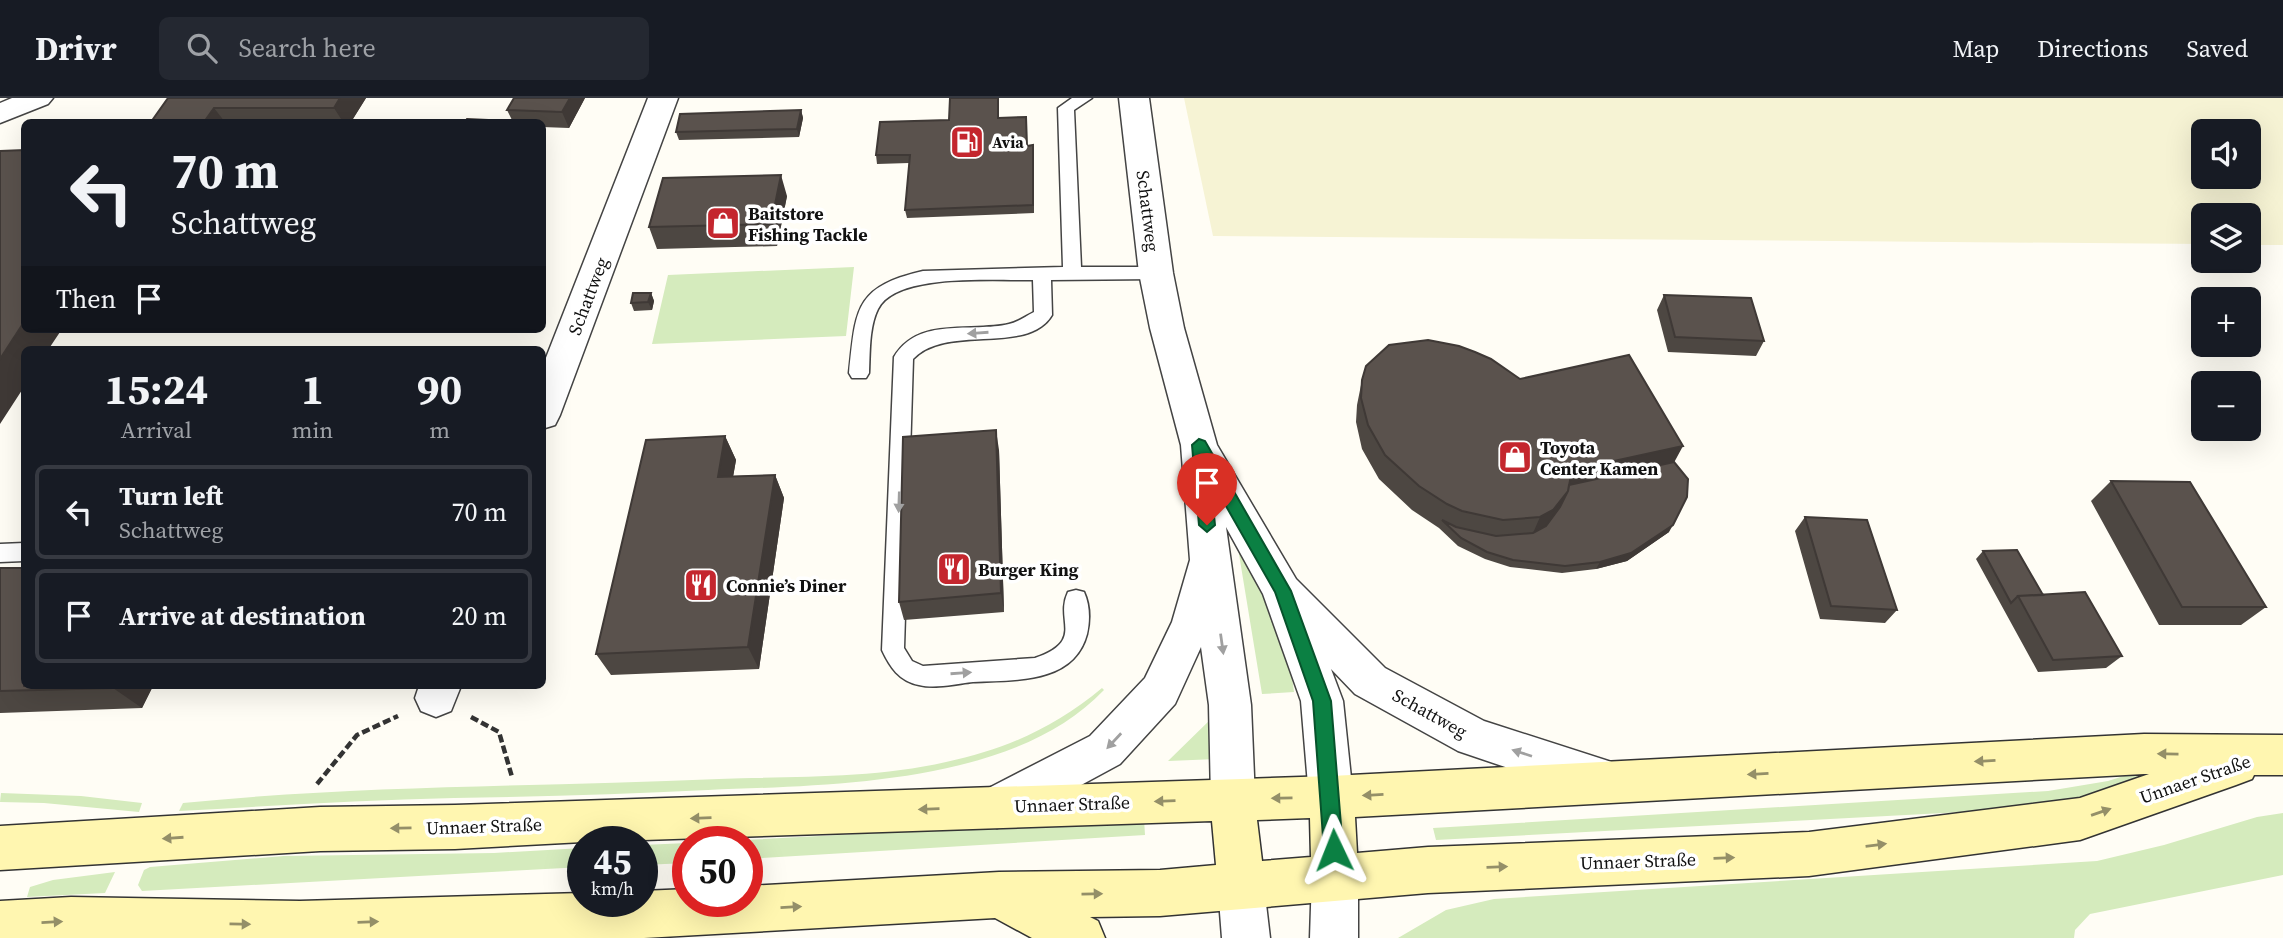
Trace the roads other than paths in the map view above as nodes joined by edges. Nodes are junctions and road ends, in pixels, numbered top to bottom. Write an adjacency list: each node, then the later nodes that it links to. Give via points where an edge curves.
1 (38, 98): 5 (street)
2 (663, 98): 10 (street, Schattweg)
3 (1084, 98): 7 (lane, via 1066,108)
4 (1134, 98): 8 (street, Schattweg)
5 (0, 114)
6 (1042, 273): 7 (lane); 9 (lane, via 923,277 887,287 866,312); 16 (lane, one-way to 16, via 1042,315 1026,325 1007,331 927,337 912,345 904,357 893,650 904,668 921,676 1035,668 1060,659 1073,644 1078,625)
7 (1072, 273): 8 (lane)
8 (1156, 273): 11 (street, Schattweg)
9 (859, 373)
10 (546, 405)
11 (1199, 445): 13 (street, Schattweg); 15 (street, Schattweg)
12 (21, 552): 14 (lane)
13 (1209, 552): 20 (street, Schattweg, one-way to 20, via 1230,705); 21 (street, Schattweg, one-way to 21, via 1192,622 1160,691 1105,750)
14 (0, 553)
15 (1282, 591): 18 (street, Schattweg, one-way to 15, via 1473,737 1370,681); 19 (street, Schattweg, via 1322,701)
16 (1076, 599)
17 (2272, 756): 18 (main road, Unnaer Straße, one-way to 18, via 2144,754); 23 (main road, Unnaer Straße, one-way to 17, via 1836,851 2080,819)
18 (1611, 781): 19 (main road, Unnaer Straße, one-way to 19)
19 (1331, 797): 20 (main road, Unnaer Straße, one-way to 20); 23 (main road, Schattweg)
20 (1233, 799): 21 (main road, Unnaer Straße, one-way to 21); 24 (main road)
21 (997, 807): 22 (main road, Unnaer Straße, one-way to 22, via 320,830)
22 (0, 848)
23 (1335, 876): 24 (main road, Unnaer Straße); 29 (street)
24 (1241, 887): 25 (main road, Unnaer Straße, one-way to 24); 28 (street)
25 (999, 895): 26 (main road, Unnaer Straße, one-way to 25, via 71,921 355,923 660,914); 27 (main road)
26 (0, 925)
27 (1081, 938)
28 (1246, 938)
29 (1334, 938)

